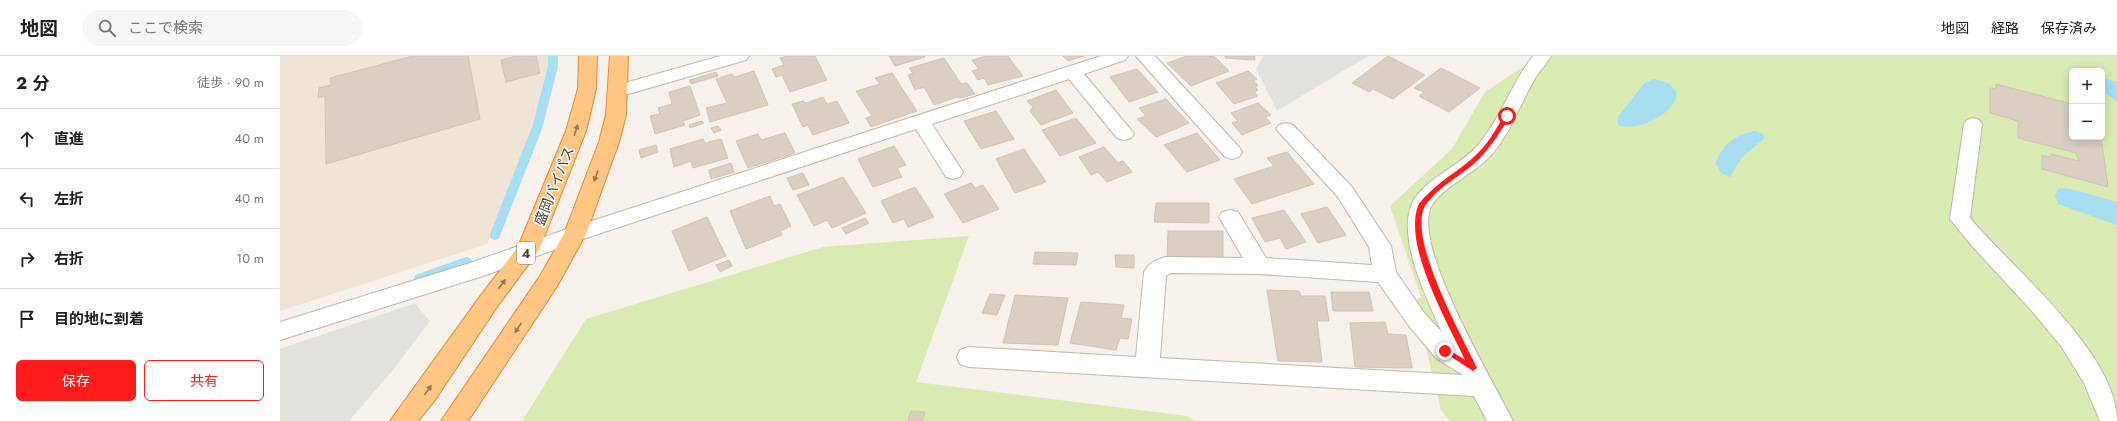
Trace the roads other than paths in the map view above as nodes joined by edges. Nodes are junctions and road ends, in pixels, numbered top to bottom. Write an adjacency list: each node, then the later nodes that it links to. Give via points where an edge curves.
1 (588, 56): 17 (highway, 盛岡バイパス / 4, one-way to 1, via 576,131 587,89)
2 (619, 56): 8 (highway, 4)
3 (740, 56): 8 (street)
4 (1119, 56): 7 (street)
5 (1145, 56): 13 (street)
6 (1542, 56): 23 (street, via 1527,76 1497,135 1477,157 1421,205 1418,220 1419,240 1426,268)
7 (1072, 71): 9 (street); 12 (street)
8 (618, 91): 16 (highway, 4, one-way to 16, via 616,115 609,142)
9 (920, 121): 14 (street); 16 (street)
10 (1973, 124): 27 (lane, via 1960,219 2040,305 2071,346 2093,378)
11 (1286, 129): 19 (street, via 1345,192 1380,246)
12 (1124, 134)
13 (1232, 152)
14 (953, 172)
15 (1230, 217): 18 (street)
16 (575, 234): 17 (street); 25 (highway, 4, one-way to 25, via 519,327)
17 (528, 250): 20 (street, via 478,269); 24 (highway, 盛岡バイパス / 4, one-way to 17, via 426,393 489,301)
18 (1259, 266): 19 (street); 22 (street, via 1165,266 1155,272)
19 (1385, 274): 23 (street, via 1417,320 1445,351)
20 (280, 332)
21 (969, 357): 22 (street)
22 (1147, 367): 23 (street)
23 (1478, 377): 26 (street)
24 (403, 421)
25 (454, 421)
26 (1500, 421)
27 (2112, 421)

